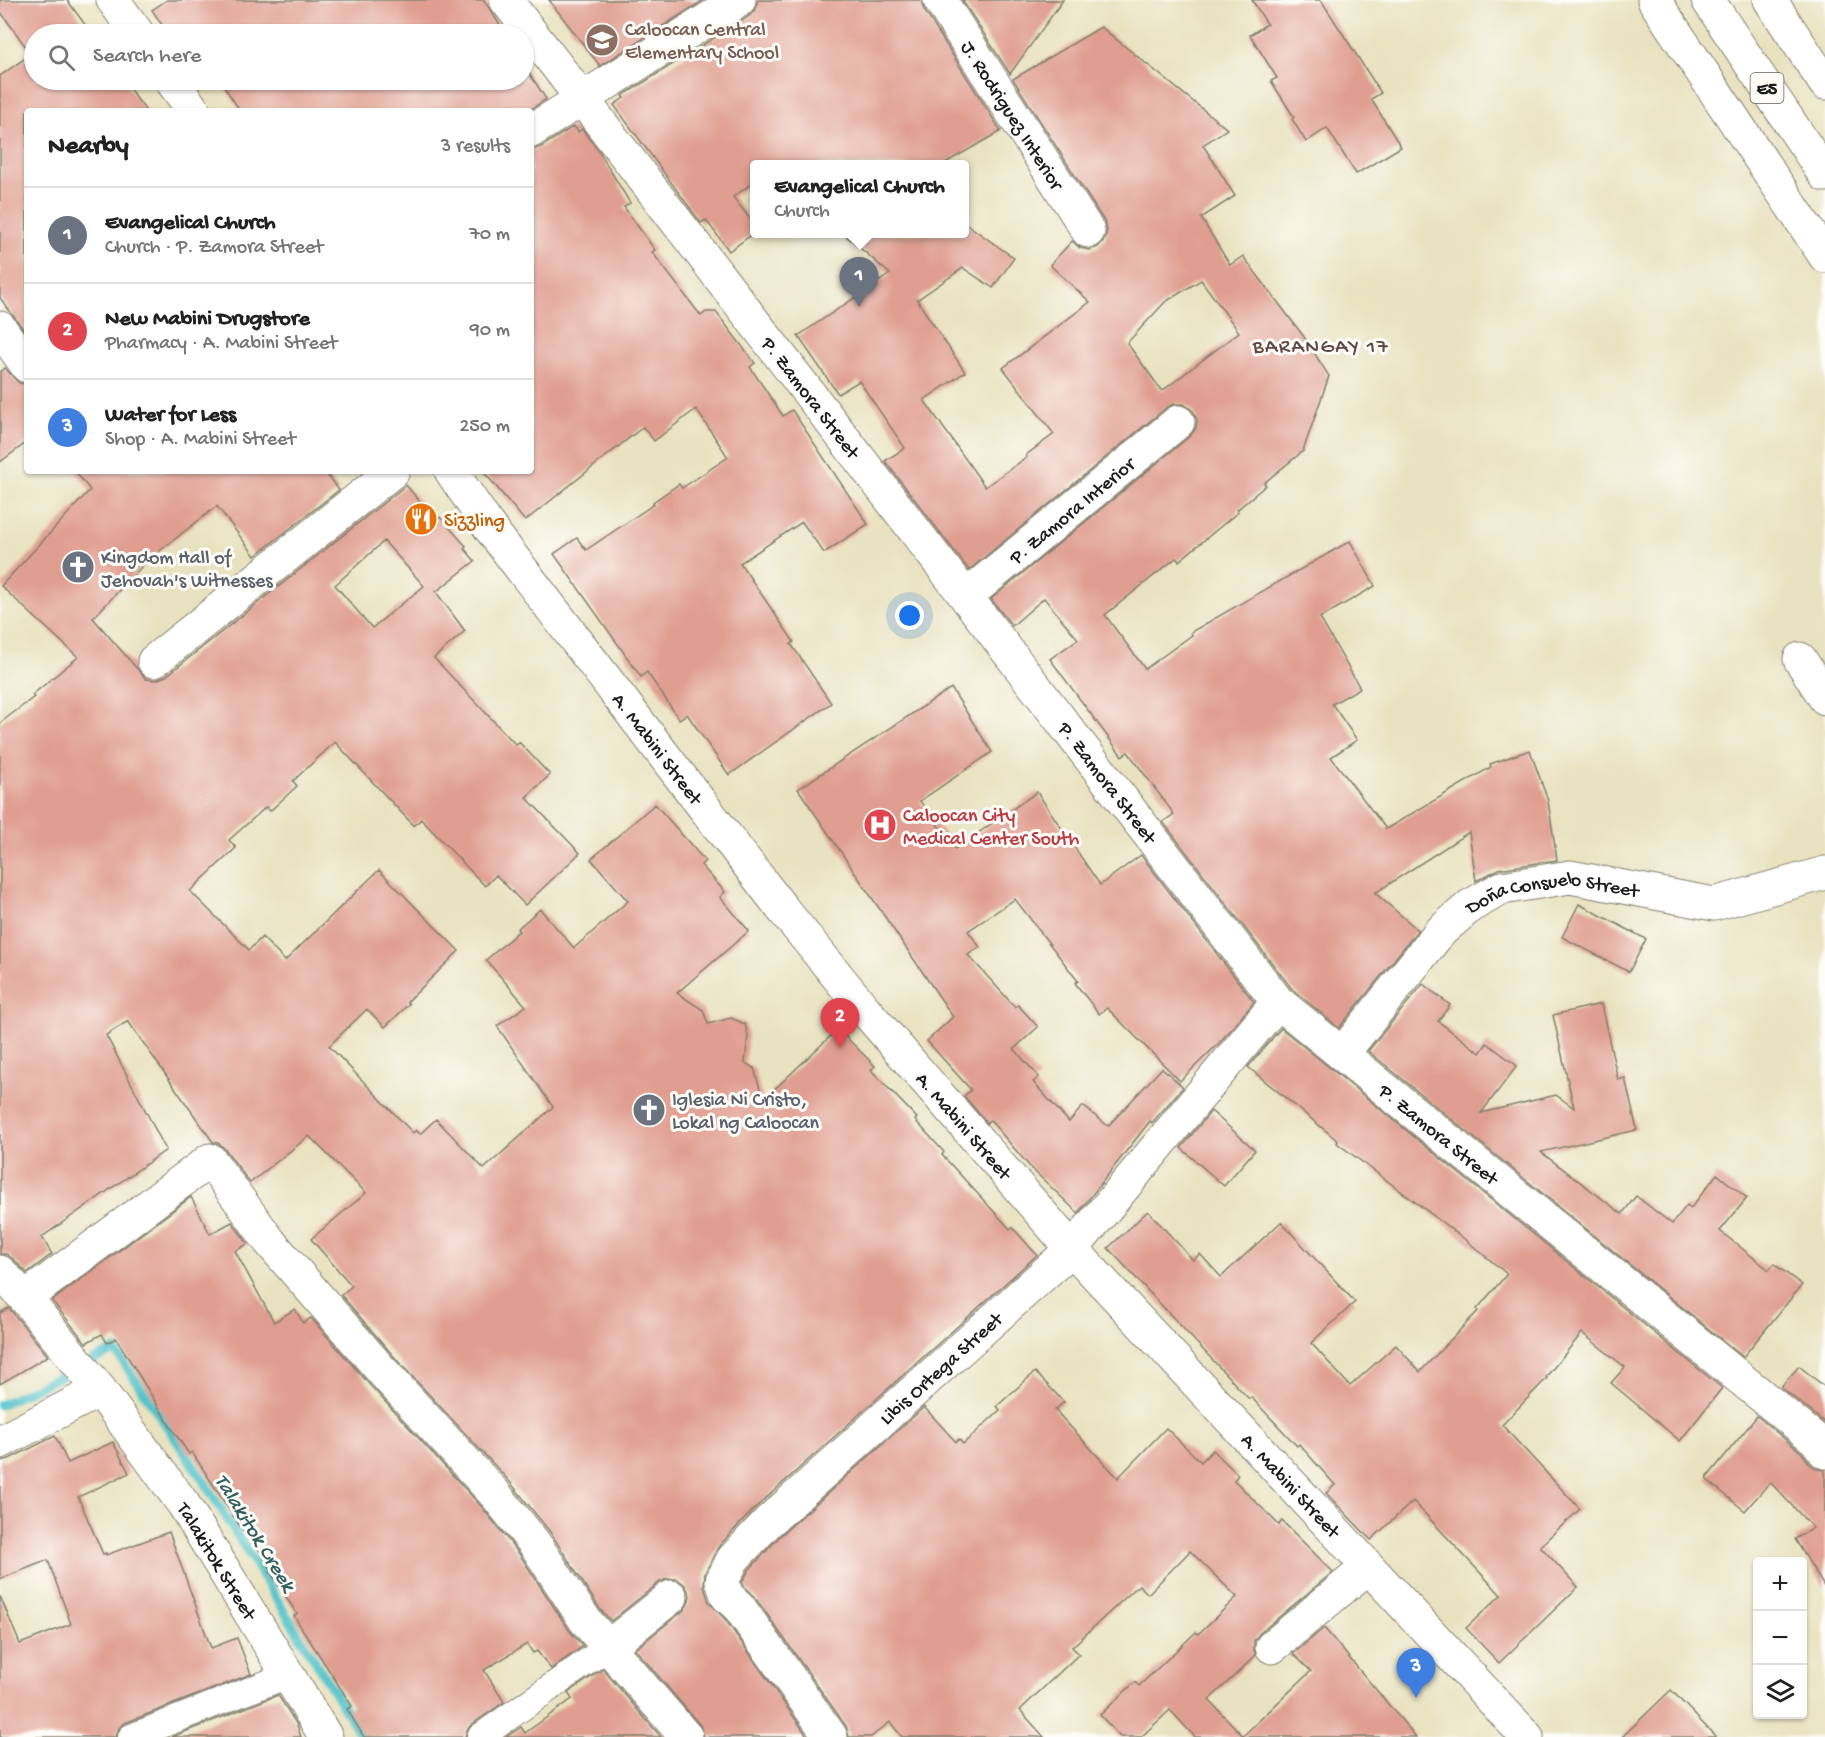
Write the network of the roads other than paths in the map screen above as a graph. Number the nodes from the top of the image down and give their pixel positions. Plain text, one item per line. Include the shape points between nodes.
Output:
1 (113, 0) edge
2 (506, 0) edge
3 (739, 0) edge
4 (940, 0) edge
5 (1654, 0) edge
6 (1708, 0) edge
7 (1770, 0) edge
8 (131, 24) edge
9 (524, 24) edge
10 (534, 37) edge
11 (1825, 83) edge
12 (178, 90) edge
13 (581, 98) junction
14 (192, 108) edge
15 (534, 129) edge
16 (1825, 175) edge
17 (1088, 231) dead end
18 (1825, 256) edge
19 (0, 328) edge
20 (24, 362) edge
21 (1178, 422) dead end
22 (389, 474) edge
23 (453, 474) edge
24 (966, 596) junction
25 (1800, 658) dead end
26 (154, 662) dead end
27 (1825, 698) edge
28 (1825, 873) edge
29 (1278, 1002) junction
30 (1341, 1054) junction
31 (1072, 1249) junction
32 (0, 1272) edge
33 (24, 1298) junction
34 (100, 1390) junction
35 (0, 1442) edge
36 (1825, 1452) edge
37 (1368, 1567) junction
38 (671, 1597) dead end
39 (608, 1647) junction
40 (1272, 1647) dead end
41 (288, 1675) junction
42 (131, 1737) edge
43 (326, 1737) edge
44 (480, 1737) edge
45 (686, 1737) edge
46 (831, 1737) edge
47 (1527, 1737) edge

1 - 8 main road
2 - 9 main road, P. Zamora Street
3 - 13 main road
4 - 17 main road, J. Rodriguez Interior
5 - 18 main road
6 - 16 main road, E5
7 - 11 main road, E5
10 - 13 main road, P. Zamora Street
12 - 14 main road
13 - 15 main road
13 - 24 main road, P. Zamora Street
19 - 20 main road
21 - 24 main road, P. Zamora Interior
22 - 26 main road
23 - 31 main road, A. Mabini Street via 781,907
24 - 29 main road, P. Zamora Street
25 - 27 main road
28 - 30 main road, Doña Consuelo Street via 1714,904 1570,877 1502,888 1470,906 1440,932
29 - 30 main road, P. Zamora Street
29 - 31 main road, Libis Ortega Street
30 - 36 main road, P. Zamora Street via 1816,1440
31 - 37 main road, A. Mabini Street
31 - 46 main road, Libis Ortega Street via 768,1522 733,1560 722,1581 728,1596
32 - 33 main road, Talakitok Street
33 - 34 main road, Talakitok Street
33 - 39 main road via 210,1160 270,1242 495,1494
34 - 35 main road
34 - 41 main road, Talakitok Street via 184,1505
37 - 40 main road
37 - 47 main road, A. Mabini Street
38 - 39 main road
39 - 44 street
39 - 45 main road
41 - 42 street
41 - 43 main road, Talakitok Street

